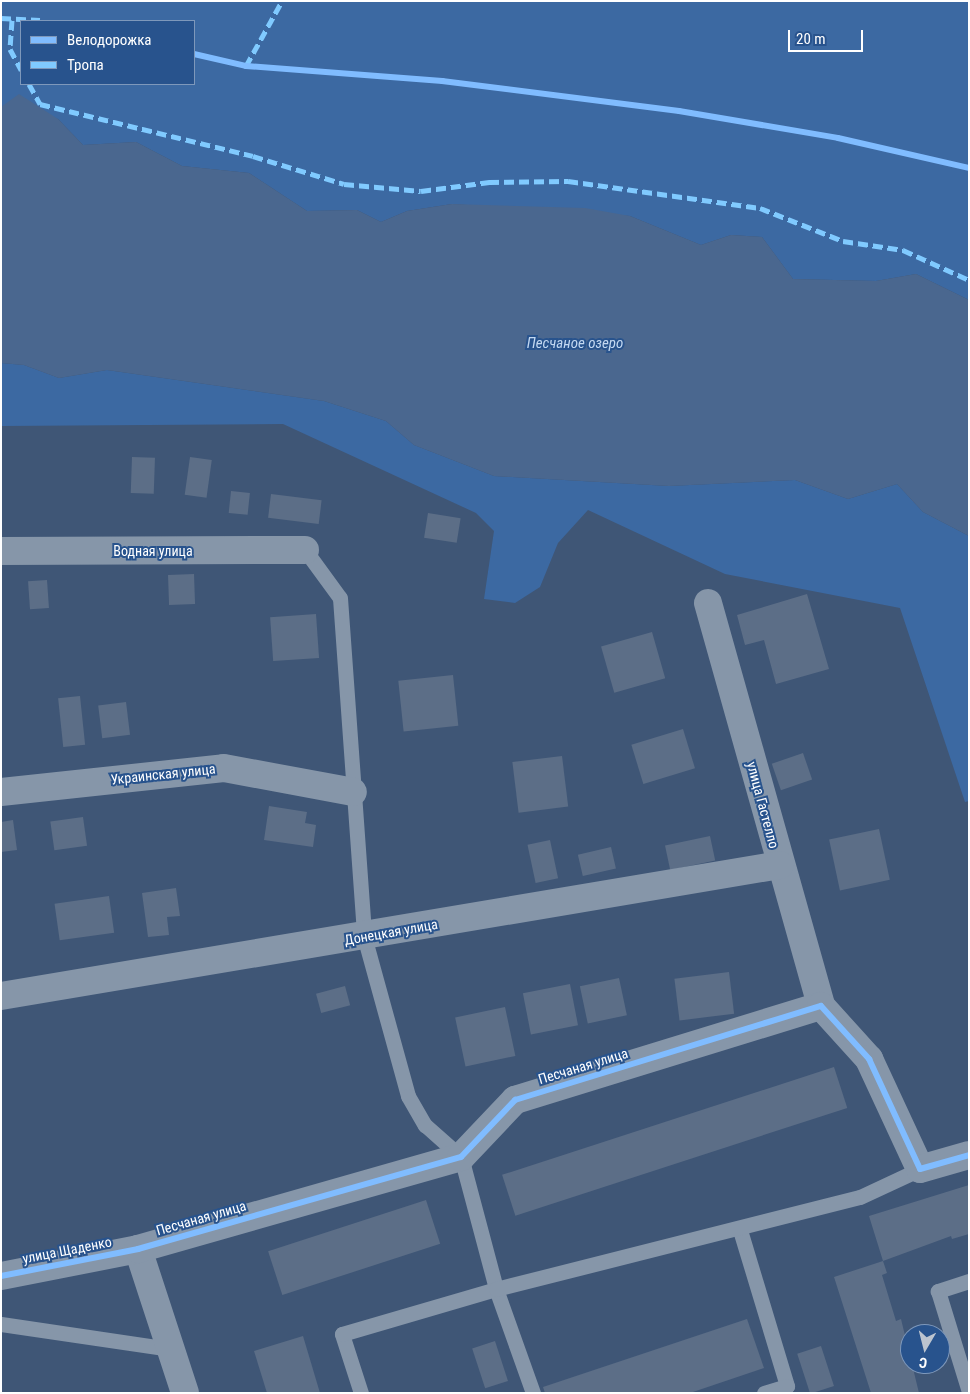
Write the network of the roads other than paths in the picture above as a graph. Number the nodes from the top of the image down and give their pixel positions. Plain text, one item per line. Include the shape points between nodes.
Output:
1 (305, 550) joint
2 (1, 551) edge
3 (708, 603) dead end
4 (1, 792) edge
5 (353, 792) junction
6 (780, 865) junction
7 (364, 936) junction
8 (1, 996) edge
9 (821, 1006) junction
10 (969, 1154) edge
11 (461, 1158) junction
12 (920, 1169) junction
13 (740, 1230) junction
14 (138, 1249) junction
15 (1, 1276) edge
16 (969, 1281) edge
17 (496, 1289) junction
18 (1, 1324) edge
19 (171, 1349) junction
20 (969, 1392) edge
21 (185, 1393) edge
22 (361, 1393) edge
23 (533, 1393) edge
24 (764, 1393) edge

1 - 2 street, Водная улица
1 - 5 lane via 340,598
3 - 6 street, улица Гастелло
4 - 5 street, Украинская улица via 224,768
5 - 7 lane
6 - 7 street, Донецкая улица
6 - 9 street, улица Гастелло
7 - 8 street, Донецкая улица
7 - 11 lane via 408,1096 425,1125
9 - 11 street, Песчаная улица via 515,1100
9 - 12 street via 869,1059
10 - 12 street
11 - 14 street, Песчаная улица
11 - 17 lane
12 - 13 lane via 860,1197
13 - 17 lane
13 - 24 lane via 787,1386
14 - 15 street, улица Щаденко
14 - 19 street
16 - 20 lane via 938,1291
17 - 22 lane via 342,1334
17 - 23 lane
18 - 19 lane
19 - 21 street

